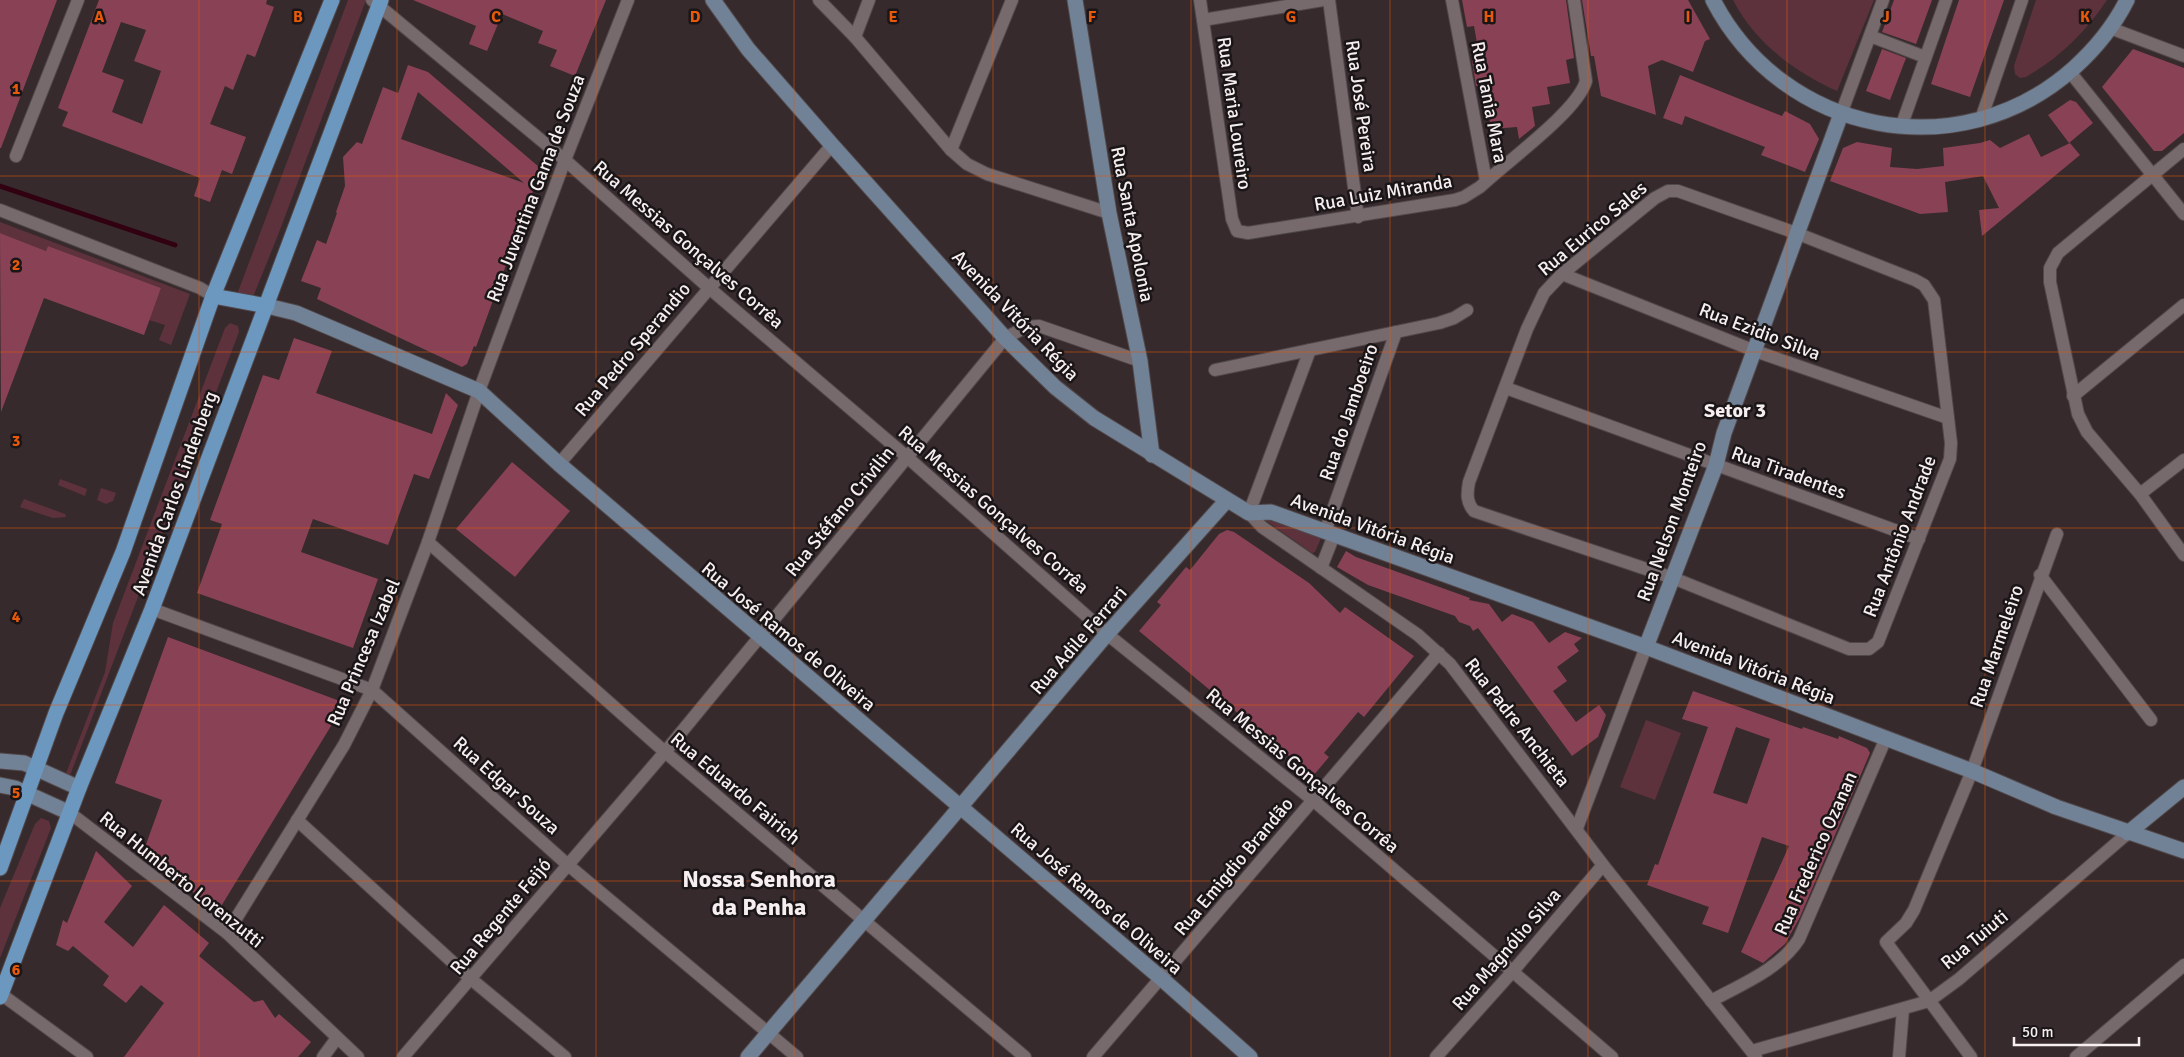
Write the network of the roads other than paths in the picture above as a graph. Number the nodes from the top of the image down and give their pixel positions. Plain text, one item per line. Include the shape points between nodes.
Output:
1 (78, 0) edge
2 (332, 0) edge
3 (628, 0) edge
4 (713, 0) edge
5 (819, 0) edge
6 (869, 0) edge
7 (1012, 0) edge
8 (1075, 0) edge
9 (1200, 0) edge
10 (1323, 0) edge
11 (1329, 0) edge
12 (1452, 0) edge
13 (1574, 0) edge
14 (1713, 0) edge
15 (1883, 0) edge
16 (1946, 0) edge
17 (2022, 0) edge
18 (2127, 0) edge
19 (377, 2) edge
20 (1203, 20) junction
21 (2110, 28) junction
22 (1870, 36) junction
23 (855, 38) junction
24 (2184, 56) edge
25 (1925, 57) junction
26 (2070, 72) junction
27 (1841, 114) junction
28 (1981, 119) junction
29 (1901, 127) junction
30 (832, 145) junction
31 (2184, 149) edge
32 (951, 150) junction
33 (16, 156) dead end
34 (564, 160) junction
35 (2152, 176) junction
36 (1486, 181) junction
37 (0, 210) edge
38 (1109, 213) junction
39 (2184, 214) edge
40 (1358, 217) junction
41 (1237, 231) joint
42 (1796, 233) junction
43 (1562, 274) junction
44 (708, 287) junction
45 (213, 296) junction
46 (2184, 305) edge
47 (267, 306) junction
48 (1467, 310) dead end
49 (1396, 332) junction
50 (1005, 338) junction
51 (1310, 350) junction
52 (1755, 351) junction
53 (1140, 361) junction
54 (1215, 370) dead end
55 (1506, 388) junction
56 (479, 391) junction
57 (2073, 396) junction
58 (1948, 418) junction
59 (1152, 454) junction
60 (907, 457) junction
61 (2184, 460) edge
62 (558, 464) junction
63 (1716, 465) junction
64 (2140, 494) junction
65 (1228, 500) junction
66 (1249, 513) junction
67 (1329, 533) junction
68 (2056, 534) dead end
69 (1919, 539) junction
70 (428, 542) junction
71 (2184, 555) edge
72 (1320, 568) junction
73 (2040, 575) junction
74 (1673, 578) junction
75 (152, 609) junction
76 (1108, 634) junction
77 (760, 638) junction
78 (1646, 647) junction
79 (1439, 653) junction
80 (372, 690) junction
81 (2151, 720) dead end
82 (1886, 738) junction
83 (665, 752) junction
84 (0, 762) edge
85 (37, 767) junction
86 (1972, 772) junction
87 (0, 785) edge
88 (2184, 787) edge
89 (79, 788) junction
90 (28, 793) junction
91 (1314, 801) junction
92 (961, 808) junction
93 (70, 813) junction
94 (297, 820) junction
95 (1577, 828) junction
96 (2128, 832) junction
97 (2184, 851) edge
98 (568, 865) junction
99 (1603, 865) junction
100 (0, 868) edge
101 (863, 920) junction
102 (227, 934) junction
103 (2184, 965) edge
104 (1513, 971) junction
105 (471, 979) junction
106 (1162, 979) junction
107 (1, 996) edge
108 (1711, 1001) junction
109 (1929, 1001) junction
110 (1903, 1009) junction
111 (768, 1033) junction
112 (337, 1038) junction
113 (1754, 1054) edge
114 (87, 1057) edge
115 (323, 1057) edge
116 (358, 1057) edge
117 (403, 1057) edge
118 (565, 1057) edge
119 (748, 1057) edge
120 (797, 1057) edge
121 (1025, 1057) edge
122 (1093, 1057) edge
123 (1250, 1057) edge
124 (1436, 1057) edge
125 (1612, 1057) edge
126 (1899, 1057) edge
127 (1971, 1057) edge
128 (2076, 1057) edge

1 - 33 street
2 - 45 main road, Avenida Carlos Lindenberg
3 - 34 street, Rua Juventina Gama de Souza
4 - 30 street, Avenida Vitória Régia via 748,49
5 - 23 street
6 - 23 street
7 - 32 street
8 - 38 street, Rua Santa Apolonia
9 - 20 street, Rua Maria Loureiro
10 - 20 street
11 - 40 street, Rua José Pereira
12 - 36 street, Rua Tania Mara
13 - 36 street, Rua Luiz Miranda via 1586,82 1584,89 1570,108
14 - 27 street via 1733,34 1764,68 1802,96
15 - 22 street
16 - 25 street
17 - 28 street
18 - 21 street
19 - 34 street, Rua Messias Gonçalves Corrêa
19 - 47 main road, Avenida Carlos Lindenberg
20 - 41 street, Rua Maria Loureiro via 1232,219
21 - 24 street
21 - 26 street
22 - 25 street
22 - 27 street
23 - 32 street
25 - 29 street
26 - 28 street via 2027,101
26 - 35 street
27 - 29 street
27 - 42 street, Rua Nelson Monteiro
28 - 29 street via 1937,127
30 - 44 street, Rua Pedro Sperandio
30 - 50 street, Avenida Vitória Régia
31 - 35 street
32 - 38 street via 967,164 987,174
34 - 44 street, Rua Messias Gonçalves Corrêa
34 - 56 street, Rua Juventina Gama de Souza
35 - 39 street
35 - 57 street via 2058,253 2050,268
36 - 40 street, Rua Luiz Miranda via 1473,192 1455,200
37 - 45 street via 200,288
38 - 53 street, Rua Santa Apolonia
40 - 41 street, Rua Luiz Miranda via 1248,233
42 - 43 street, Rua Eurico Sales via 1678,191 1668,191 1655,198
42 - 52 street, Rua Nelson Monteiro
42 - 58 street, Rua Antônio Andrade via 1924,285 1934,300
43 - 52 street, Rua Ezidio Silva
43 - 55 street, Rua Eurico Sales via 1544,293 1534,312
44 - 60 street, Rua Messias Gonçalves Corrêa
44 - 62 street, Rua Pedro Sperandio
45 - 47 main road
45 - 85 main road, Avenida Carlos Lindenberg via 123,552
46 - 57 street
47 - 56 street, Rua José Ramos de Oliveira via 296,312
47 - 75 main road, Avenida Carlos Lindenberg
48 - 49 street via 1447,321
49 - 51 street
49 - 67 street, Rua do Jamboeiro
50 - 53 street via 1026,327 1039,326
50 - 59 street, Avenida Vitória Régia via 1055,387 1094,418
50 - 60 street, Rua Stéfano Crivilin
51 - 54 street
51 - 66 street
52 - 58 street, Rua Ezidio Silva
52 - 63 street, Rua Nelson Monteiro via 1724,433
53 - 59 street, Rua Santa Apolonia
55 - 63 street, Rua Tiradentes
55 - 74 street, Rua Eurico Sales via 1469,482 1470,507
56 - 62 street, Rua José Ramos de Oliveira
56 - 70 street, Rua Princesa Izabel
57 - 64 street via 2087,432
58 - 69 street, Rua Antônio Andrade via 1950,459
59 - 65 street, Avenida Vitória Régia
60 - 76 street, Rua Messias Gonçalves Corrêa
60 - 77 street, Rua Stéfano Crivilin
61 - 64 street
62 - 77 street, Rua José Ramos de Oliveira
63 - 69 street, Rua Tiradentes
63 - 74 street, Rua Nelson Monteiro
64 - 71 street
65 - 66 street, Avenida Vitória Régia
65 - 76 street, Rua Adile Ferrari
66 - 67 street, Avenida Vitória Régia via 1271,512
66 - 72 street, Rua Padre Anchieta via 1262,527
67 - 72 street, Rua do Jamboeiro
67 - 78 street, Avenida Vitória Régia
68 - 73 street, Rua Marmeleiro
69 - 74 street, Rua Antônio Andrade via 1878,642 1869,649 1849,648
70 - 80 street, Rua Princesa Izabel
70 - 83 street, Rua Eduardo Fairich
72 - 79 street, Rua Padre Anchieta
73 - 81 street
73 - 86 street, Rua Marmeleiro
74 - 78 street, Rua Nelson Monteiro
75 - 80 street, Rua Edgar Souza
75 - 89 main road, Avenida Carlos Lindenberg
76 - 91 street, Rua Messias Gonçalves Corrêa
76 - 92 street, Rua Adile Ferrari
77 - 83 street, Rua Regente Feijó
77 - 92 street, Rua José Ramos de Oliveira
78 - 82 street, Avenida Vitória Régia
78 - 95 street, Rua Nelson Monteiro
79 - 91 street, Rua Emigdio Brandão
79 - 95 street, Rua Padre Anchieta
80 - 94 street, Rua Princesa Izabel via 344,745
80 - 98 street, Rua Edgar Souza
82 - 86 street, Avenida Vitória Régia
82 - 108 street, Rua Frederico Ozanan via 1793,948 1777,964
83 - 98 street, Rua Regente Feijó
83 - 101 street, Rua Eduardo Fairich
84 - 85 street via 15,761
85 - 89 street
85 - 90 main road, Avenida Carlos Lindenberg
86 - 96 street, Avenida Vitória Régia via 2056,807
86 - 109 street, Rua Marmeleiro via 1914,910 1906,923 1886,942
87 - 90 street
88 - 96 street, Rua Tuiuti
89 - 93 main road, Avenida Carlos Lindenberg
90 - 93 street
90 - 100 main road, Avenida Carlos Lindenberg
91 - 104 street, Rua Messias Gonçalves Corrêa
91 - 106 street, Rua Emigdio Brandão
92 - 101 street, Rua Adile Ferrari
92 - 106 street, Rua José Ramos de Oliveira
93 - 102 street, Rua Humberto Lorenzutti
93 - 107 main road, Avenida Carlos Lindenberg
94 - 102 street, Rua Princesa Izabel
94 - 105 street
95 - 99 street, Rua Padre Anchieta
96 - 97 street, Avenida Vitória Régia
96 - 109 street, Rua Tuiuti via 1959,979
98 - 105 street, Rua Regente Feijó
98 - 111 street, Rua Edgar Souza
99 - 104 street, Rua Magnólio Silva
99 - 108 street, Rua Padre Anchieta
101 - 111 street, Rua Adile Ferrari
101 - 121 street, Rua Eduardo Fairich
102 - 112 street, Rua Humberto Lorenzutti
103 - 128 street
104 - 124 street, Rua Magnólio Silva
104 - 125 street, Rua Messias Gonçalves Corrêa
105 - 117 street, Rua Regente Feijó
105 - 118 street
106 - 122 street, Rua Emigdio Brandão
106 - 123 street, Rua José Ramos de Oliveira
107 - 114 street
108 - 113 street, Rua Padre Anchieta
109 - 110 street, Rua Tuiuti
109 - 127 street
110 - 113 street, Rua Tuiuti
110 - 126 street
111 - 119 street, Rua Adile Ferrari
111 - 120 street, Rua Edgar Souza
112 - 115 street
112 - 116 street, Rua Humberto Lorenzutti

